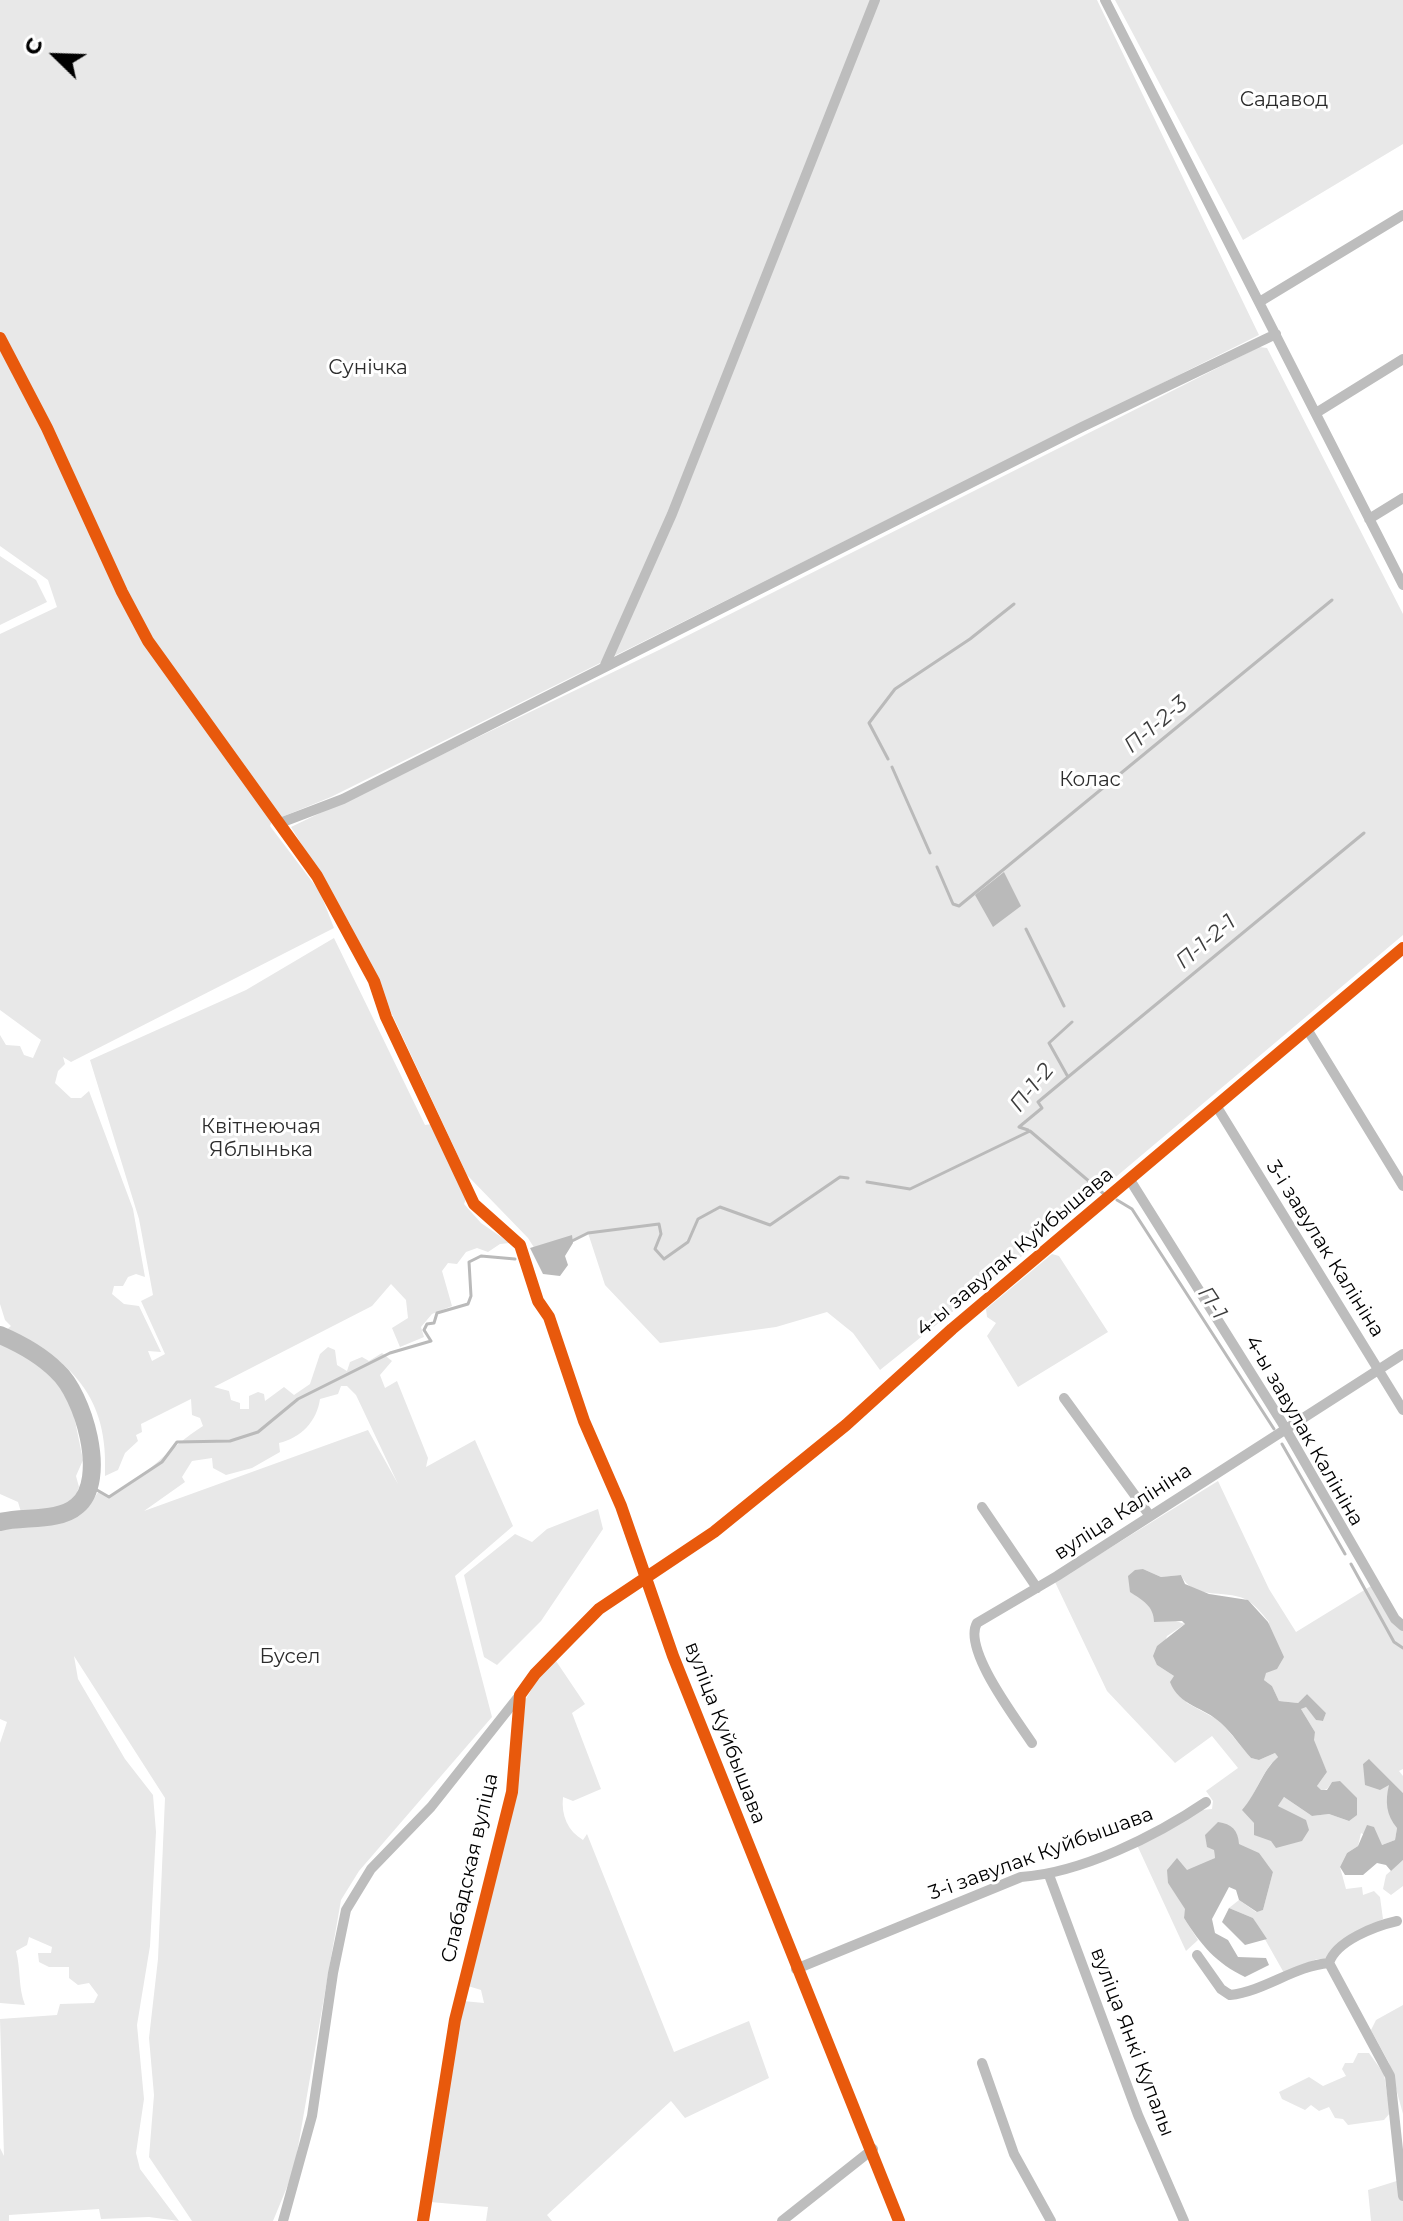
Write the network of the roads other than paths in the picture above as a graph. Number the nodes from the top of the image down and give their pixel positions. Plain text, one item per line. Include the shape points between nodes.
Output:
1 (875, 0) edge
2 (1105, 0) edge
3 (1403, 215) edge
4 (1261, 301) junction
5 (1276, 334) junction
6 (0, 338) edge
7 (1403, 359) edge
8 (1316, 413) junction
9 (1403, 498) edge
10 (1369, 519) junction
11 (1403, 585) edge
12 (605, 665) junction
13 (280, 823) junction
14 (1402, 950) edge
15 (1307, 1029) junction
16 (1217, 1107) junction
17 (1130, 1180) junction
18 (1403, 1186) edge
19 (1403, 1354) edge
20 (1378, 1369) junction
21 (1064, 1398) dead end
22 (1403, 1410) edge
23 (1285, 1430) junction
24 (982, 1507) dead end
25 (1150, 1516) junction
26 (646, 1579) junction
27 (1037, 1588) junction
28 (1399, 1622) edge
29 (520, 1695) junction
30 (1032, 1743) dead end
31 (1206, 1802) dead end
32 (1049, 1875) junction
33 (1397, 1921) dead end
34 (1197, 1955) dead end
35 (1329, 1963) junction
36 (796, 1969) junction
37 (982, 2063) dead end
38 (873, 2149) junction
39 (1403, 2196) edge
40 (283, 2221) edge
41 (423, 2221) edge
42 (782, 2221) edge
43 (899, 2221) edge
44 (1051, 2221) edge
45 (1184, 2221) edge

1 - 12 street via 672,514
2 - 4 street
3 - 4 street
4 - 5 street
5 - 8 street
5 - 12 street
6 - 13 street via 148,641
7 - 8 street
8 - 10 street
9 - 10 street
10 - 11 street
12 - 13 street via 343,799
13 - 26 street, вуліца Куйбышава via 317,876 374,981 474,1204 512,1236 524,1256
14 - 15 street, 4-ы завулак Куйбышава
15 - 16 street, 4-ы завулак Куйбышава
15 - 18 street
16 - 17 street, 4-ы завулак Куйбышава
16 - 20 street, 3-і завулак Калініна
17 - 23 street, 4-ы завулак Калініна
17 - 26 street, 4-ы завулак Куйбышава via 846,1425 714,1532
19 - 20 street, вуліца Калініна
20 - 22 street, 3-і завулак Калініна
20 - 23 street, вуліца Калініна
21 - 25 street
23 - 25 street, вуліца Калініна
23 - 28 street, 4-ы завулак Калініна
24 - 27 street
25 - 27 street, вуліца Калініна
26 - 29 street via 575,1629
26 - 36 street, вуліца Куйбышава
27 - 30 street, вуліца Калініна via 982,1619 973,1634 997,1691
29 - 40 street via 431,1807 371,1869 346,1910 312,2116
29 - 41 street, Слабадская вуліца via 512,1792 455,2020
31 - 32 street, 3-і завулак Куйбышава via 1146,1838
32 - 36 street, 3-і завулак Куйбышава via 1021,1877
32 - 45 street, вуліца Янкі Купалы via 1138,2115
33 - 35 street via 1347,1943
34 - 35 street via 1230,1995
35 - 39 street via 1390,2076
36 - 38 street, вуліца Куйбышава
37 - 44 street via 1014,2154
38 - 42 street
38 - 43 street, вуліца Куйбышава

